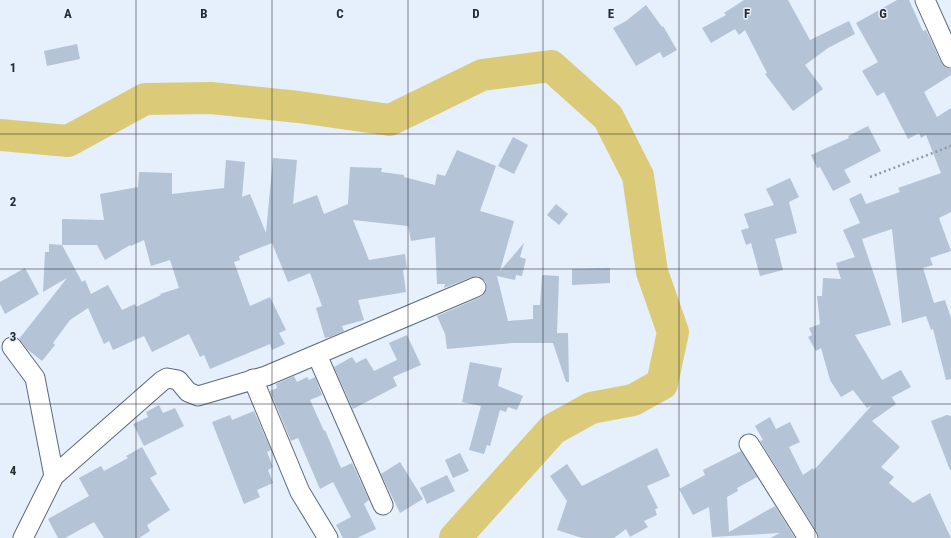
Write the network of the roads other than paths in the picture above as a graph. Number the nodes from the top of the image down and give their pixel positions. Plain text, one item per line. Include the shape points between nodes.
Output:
1 (926, 0) edge
2 (951, 58) edge
3 (476, 287) dead end
4 (12, 347) dead end
5 (316, 355) junction
6 (254, 379) junction
7 (749, 444) dead end
8 (54, 476) junction
9 (383, 505) dead end
10 (23, 538) edge
11 (328, 538) edge
12 (808, 538) edge

1 - 2 street
3 - 5 street
4 - 8 street via 35,378
5 - 6 street
5 - 9 street
6 - 8 street via 198,396 188,392 178,380 167,378
6 - 11 street via 300,492
7 - 12 street
8 - 10 street

